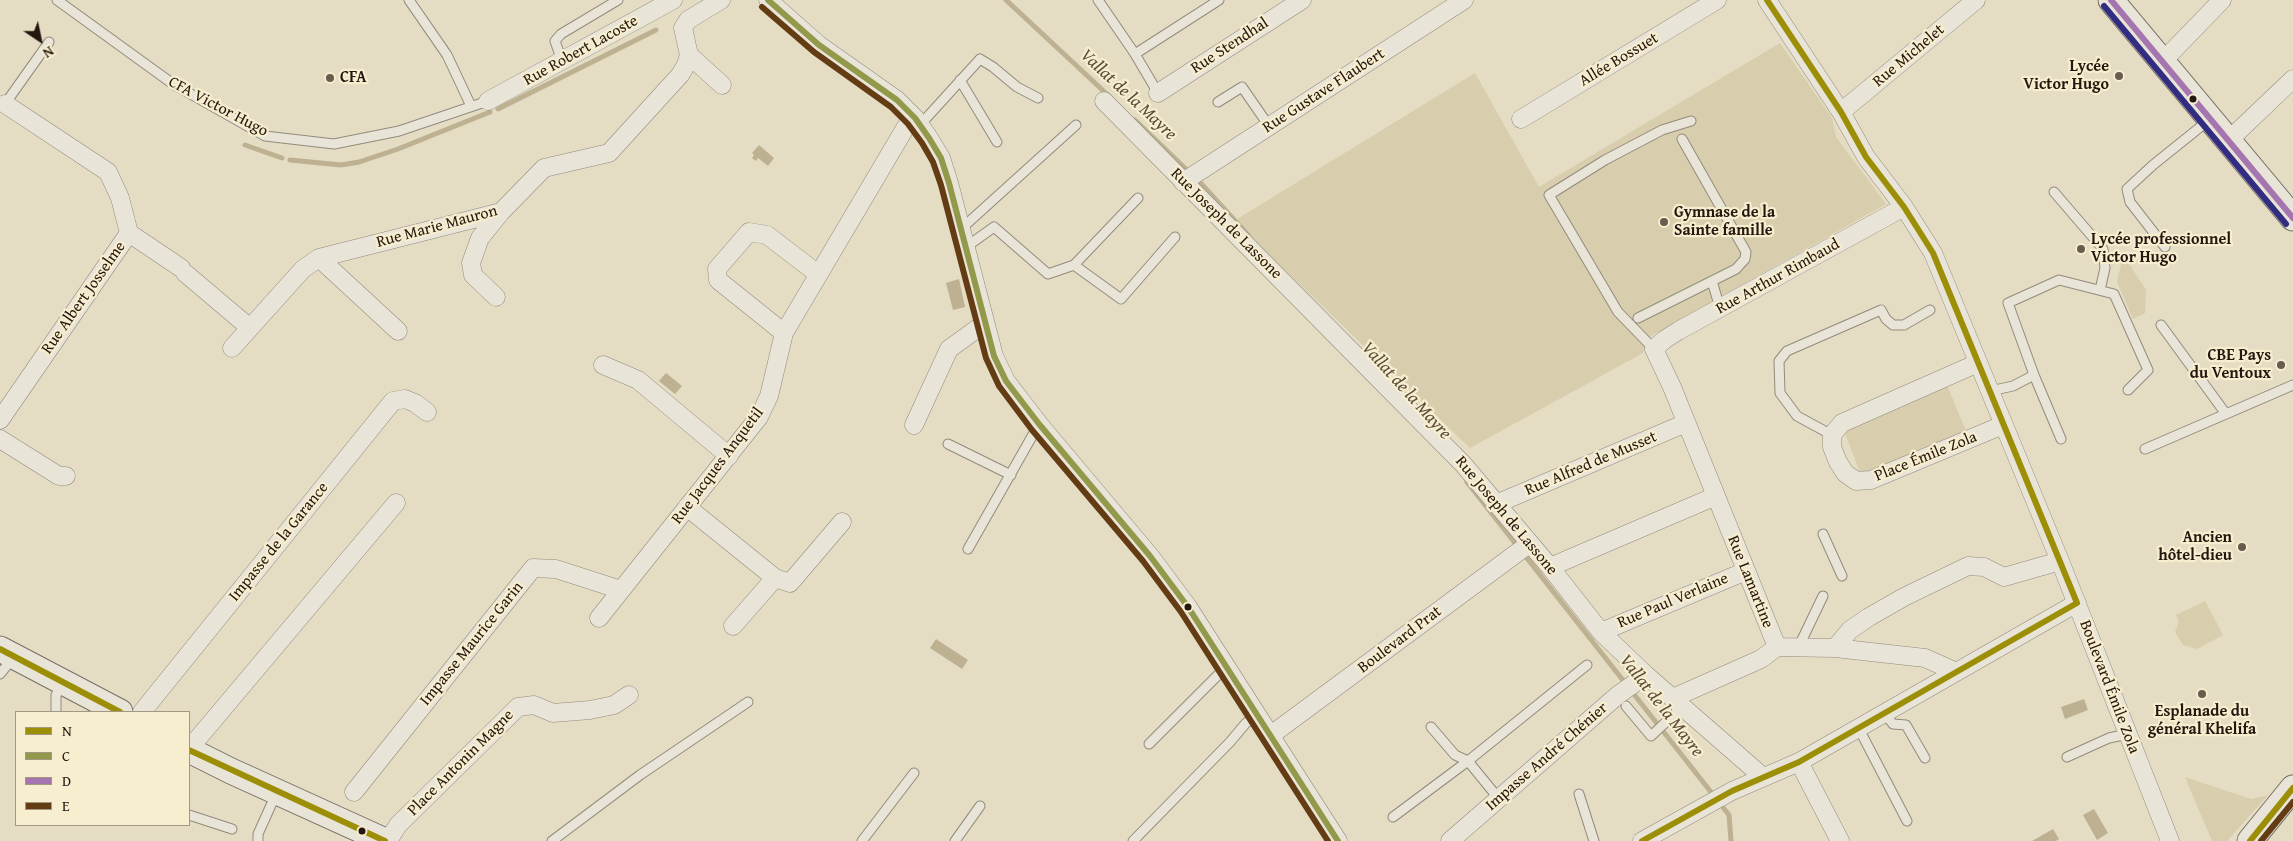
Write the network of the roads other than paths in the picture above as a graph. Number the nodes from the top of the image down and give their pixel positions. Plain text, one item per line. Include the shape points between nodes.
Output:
1 (57, 0) edge
2 (409, 0) edge
3 (618, 0) edge
4 (673, 0) edge
5 (721, 0) edge
6 (768, 0) edge
7 (1098, 0) edge
8 (1219, 0) edge
9 (1302, 0) edge
10 (1464, 0) edge
11 (1717, 0) edge
12 (1768, 0) edge
13 (1976, 0) edge
14 (2111, 0) edge
15 (2222, 0) edge
16 (50, 42) dead end
17 (1135, 54) junction
18 (689, 55) junction
19 (562, 61) junction
20 (2163, 61) junction
21 (2293, 79) edge
22 (960, 80) junction
23 (722, 85) dead end
24 (1158, 93) joint
25 (1038, 98) dead end
26 (2, 101) edge
27 (1104, 101) dead end
28 (1218, 102) dead end
29 (480, 104) junction
30 (1841, 112) junction
31 (1521, 119) dead end
32 (2211, 119) junction
33 (1691, 121) dead end
34 (917, 122) junction
35 (1076, 125) dead end
36 (1269, 126) junction
37 (1682, 139) dead end
38 (2228, 140) junction
39 (997, 142) dead end
40 (1183, 182) junction
41 (2054, 192) dead end
42 (1138, 198) dead end
43 (1904, 207) junction
44 (501, 212) junction
45 (2293, 218) edge
46 (961, 229) junction
47 (129, 233) junction
48 (1175, 237) dead end
49 (966, 247) junction
50 (2165, 247) dead end
51 (319, 258) junction
52 (1074, 265) junction
53 (818, 274) junction
54 (1712, 281) junction
55 (2100, 290) junction
56 (496, 297) dead end
57 (1723, 307) junction
58 (1930, 310) dead end
59 (1638, 318) dead end
60 (986, 323) junction
61 (2161, 324) dead end
62 (250, 328) junction
63 (398, 331) dead end
64 (784, 333) junction
65 (232, 348) dead end
66 (1654, 349) junction
67 (1978, 363) junction
68 (603, 365) dead end
69 (2034, 375) junction
70 (2293, 385) edge
71 (2128, 390) dead end
72 (1990, 391) junction
73 (427, 412) dead end
74 (2226, 414) junction
75 (0, 420) edge
76 (1686, 423) junction
77 (1039, 424) junction
78 (914, 425) dead end
79 (2003, 425) junction
80 (1832, 435) junction
81 (0, 439) edge
82 (2061, 439) dead end
83 (948, 444) dead end
84 (2145, 449) dead end
85 (729, 456) junction
86 (1011, 474) junction
87 (66, 476) dead end
88 (1716, 496) junction
89 (396, 503) dead end
90 (1496, 504) junction
91 (687, 507) junction
92 (842, 522) dead end
93 (1823, 534) dead end
94 (1529, 544) junction
95 (968, 549) dead end
96 (2060, 561) junction
97 (1550, 567) junction
98 (1746, 571) junction
99 (1842, 576) dead end
100 (774, 578) junction
101 (621, 590) junction
102 (1823, 596) dead end
103 (2077, 603) junction
104 (599, 618) dead end
105 (732, 626) dead end
106 (1601, 632) junction
107 (1799, 646) junction
108 (1777, 647) junction
109 (1835, 648) junction
110 (5, 659) edge
111 (1227, 665) junction
112 (1587, 665) dead end
113 (1954, 671) junction
114 (1646, 675) junction
115 (63, 682) junction
116 (629, 695) dead end
117 (748, 702) dead end
118 (1678, 702) junction
119 (1626, 706) dead end
120 (56, 711) edge
121 (118, 711) edge
122 (143, 711) edge
123 (1884, 712) junction
124 (1258, 715) junction
125 (1431, 727) dead end
126 (1858, 727) junction
127 (2128, 734) junction
128 (1271, 735) junction
129 (1149, 744) dead end
130 (190, 748) edge
131 (190, 749) edge
132 (2067, 757) dead end
133 (1925, 758) dead end
134 (1468, 761) junction
135 (1799, 762) junction
136 (914, 773) dead end
137 (1763, 777) junction
138 (2293, 788) edge
139 (277, 791) junction
140 (354, 792) dead end
141 (1579, 794) dead end
142 (1500, 799) junction
143 (2293, 801) edge
144 (980, 806) dead end
145 (190, 815) edge
146 (1393, 817) dead end
147 (1907, 821) dead end
148 (232, 830) dead end
149 (1333, 839) edge
150 (2170, 839) edge
151 (258, 841) edge
152 (387, 841) edge
153 (552, 841) edge
154 (862, 841) edge
155 (955, 841) edge
156 (1133, 841) edge
157 (1450, 841) edge
158 (1594, 841) edge
159 (1642, 841) edge
160 (1840, 841) edge
161 (2250, 841) edge
162 (2263, 841) edge

1 - 29 lane, CFA Victor Hugo via 173,84 266,136 334,144 399,131
2 - 29 lane
3 - 19 lane via 561,34 555,41
4 - 19 street, Rue Robert Lacoste
5 - 18 street via 688,20 683,28
6 - 34 street via 807,35 897,100
7 - 17 lane
8 - 17 lane
9 - 24 street, Rue Stendhal
10 - 36 street, Rue Gustave Flaubert
11 - 31 street, Allée Bossuet
12 - 30 street, Boulevard Émile Zola via 1813,62
13 - 30 street, Rue Michelet
14 - 20 main road
15 - 20 street
16 - 26 lane
17 - 24 lane
18 - 23 street
18 - 44 street, Rue Marie Mauron via 680,75 609,154 544,168
19 - 29 street, Rue Robert Lacoste
20 - 32 main road
21 - 38 street
22 - 25 lane via 980,59 1017,87
22 - 34 lane
22 - 39 lane
26 - 47 street, Rue Albert Josselme via 108,172 120,198
27 - 40 street, Rue Joseph de Lassone
28 - 36 lane via 1242,87
30 - 43 street, Boulevard Émile Zola via 1866,157
32 - 38 main road
32 - 50 lane via 2127,189 2130,202
33 - 66 lane via 1662,130 1549,195 1618,312
34 - 46 street via 941,158
34 - 53 street, Rue Jacques Anquetil via 907,125
35 - 46 lane
36 - 40 street, Rue Gustave Flaubert
37 - 54 lane via 1746,252 1745,259 1736,268
38 - 45 main road
40 - 90 street, Rue Joseph de Lassone via 1462,464
41 - 55 lane via 2103,249 2105,268
42 - 52 lane
43 - 57 street, Rue Arthur Rimbaud
43 - 67 street, Boulevard Émile Zola via 1933,253
44 - 51 street, Rue Marie Mauron
44 - 56 street via 480,238 471,263 473,275
46 - 49 street
47 - 62 street via 183,270
47 - 75 street, Rue Albert Josselme
48 - 52 lane via 1121,299
49 - 52 lane via 994,227 1048,274
49 - 60 street
51 - 62 street, Rue Marie Mauron via 303,269
51 - 63 street
53 - 64 street, Rue Jacques Anquetil
53 - 64 street via 767,235 749,232 717,269 718,280
54 - 57 lane
54 - 59 lane
55 - 69 lane via 2059,280 2008,303
55 - 71 lane via 2114,294 2148,370
57 - 66 street, Rue Arthur Rimbaud
58 - 80 lane via 1904,325 1893,325 1881,310 1787,351 1779,361 1780,393 1797,416
60 - 77 street via 994,356 1006,381
60 - 78 street via 949,349
61 - 74 lane
62 - 65 street, Rue Marie Mauron
64 - 85 street, Rue Jacques Anquetil via 769,396 759,417
66 - 76 street, Rue Lamartine
67 - 72 street, Boulevard Émile Zola
67 - 80 street via 1842,423
68 - 85 street via 638,380
69 - 72 lane via 2013,386
69 - 82 lane
70 - 74 lane
72 - 79 street, Boulevard Émile Zola
73 - 122 street, Impasse de la Garance via 405,399 393,401
74 - 84 lane
76 - 88 street, Rue Lamartine
76 - 90 street, Rue Alfred de Musset
77 - 86 lane
77 - 111 street via 1150,556
79 - 80 street, Place Émile Zola via 1871,480 1856,481 1838,462 1832,447
79 - 96 street, Boulevard Émile Zola
81 - 87 street via 59,476
83 - 86 lane
85 - 91 street, Rue Jacques Anquetil
86 - 95 lane
88 - 97 street
88 - 98 street, Rue Lamartine
89 - 130 street
90 - 94 street, Rue Joseph de Lassone
91 - 100 street
91 - 101 street, Rue Jacques Anquetil
92 - 100 street via 790,583
93 - 99 lane
94 - 97 street, Rue Joseph de Lassone
94 - 128 street, Boulevard Prat
96 - 103 street, Boulevard Émile Zola
96 - 109 street via 2004,577 1984,567 1968,566 1904,596 1869,617 1850,630
97 - 106 street, Rue Joseph de Lassone
98 - 106 street, Rue Paul Verlaine
98 - 108 street, Rue Lamartine
100 - 105 street
101 - 104 street, Rue Jacques Anquetil
101 - 140 street, Impasse Maurice Garin via 556,569 533,568
102 - 107 lane
103 - 113 street
103 - 127 street, Boulevard Émile Zola
106 - 114 street, Rue Joseph de Lassone
107 - 108 street, Rue Lamartine
107 - 109 street, Rue Lamartine
108 - 118 street via 1762,659
109 - 113 street, Rue Lamartine via 1925,658
110 - 115 main road
111 - 124 street
111 - 129 lane
112 - 134 lane
113 - 123 street
114 - 118 street, Rue Joseph de Lassone
114 - 142 street, Impasse André Chénier via 1618,695
115 - 120 lane via 56,695
115 - 121 main road
116 - 152 street, Place Antonin Magne via 614,705 590,710 553,713 534,705 518,707 398,825
117 - 153 lane via 640,774
118 - 119 lane via 1651,736
118 - 137 street, Rue Joseph de Lassone
123 - 126 street
123 - 133 lane via 1893,724 1906,725
124 - 128 street
124 - 156 lane via 1246,723
125 - 134 lane via 1455,755
126 - 135 street
126 - 147 lane
127 - 132 lane via 2108,738
127 - 150 street, Boulevard Émile Zola
128 - 149 street
131 - 139 main road
134 - 142 lane
134 - 146 lane
135 - 137 street
135 - 160 street
136 - 154 lane
137 - 159 street
138 - 161 main road
139 - 151 lane
139 - 152 main road
141 - 158 lane
142 - 157 street, Impasse André Chénier
143 - 162 main road
144 - 155 lane
145 - 148 lane

